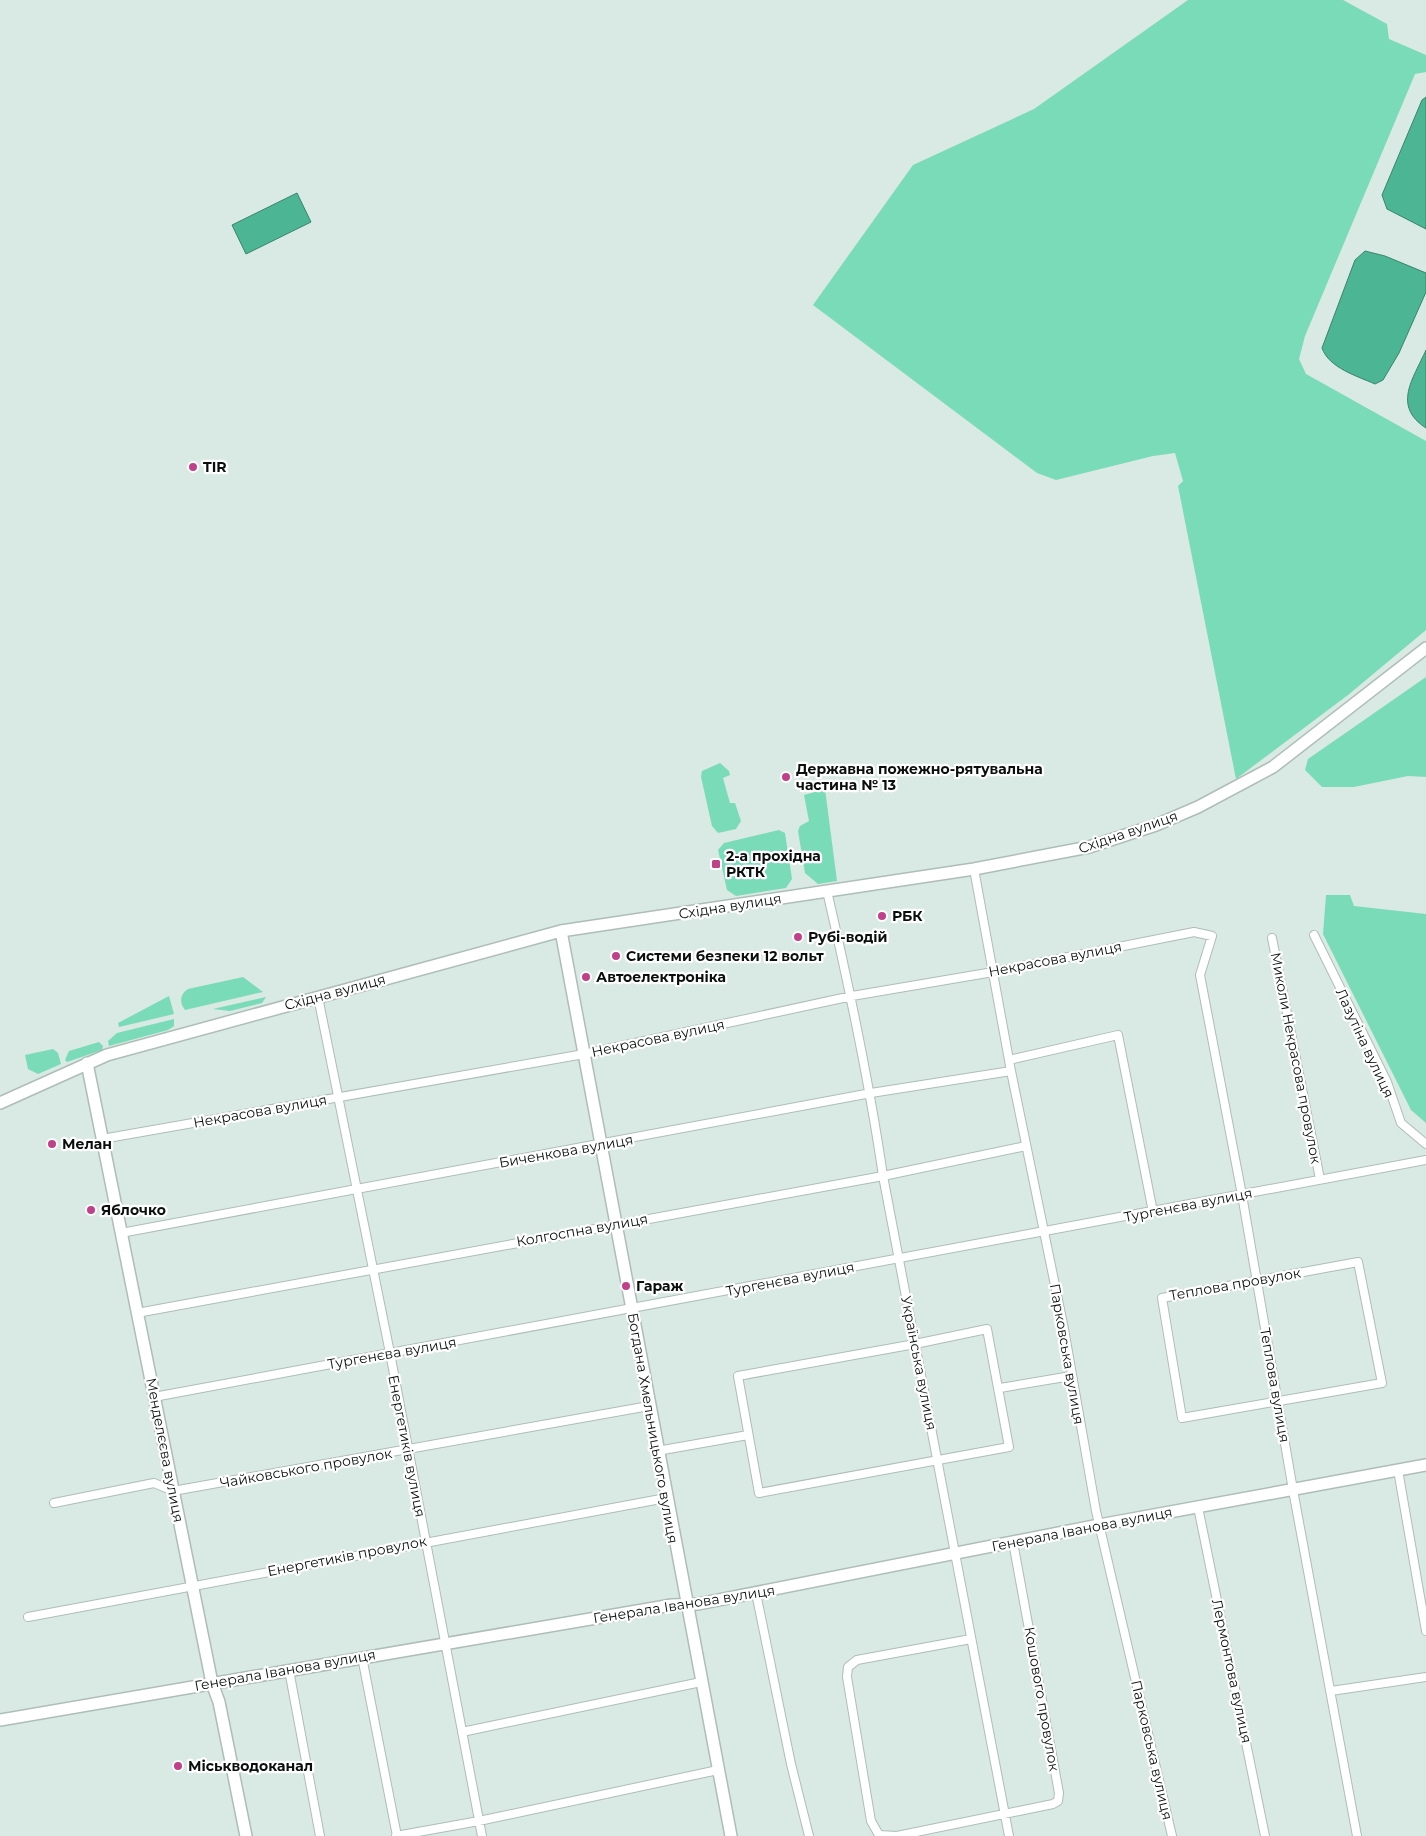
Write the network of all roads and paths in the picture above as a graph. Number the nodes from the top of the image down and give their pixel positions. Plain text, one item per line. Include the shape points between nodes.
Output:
1 (1426, 648) edge
2 (974, 870) junction
3 (827, 891) junction
4 (561, 931) junction
5 (1314, 935) dead end
6 (1212, 936) joint
7 (1272, 938) dead end
8 (993, 972) junction
9 (852, 996) junction
10 (318, 997) junction
11 (584, 1054) junction
12 (1009, 1060) junction
13 (86, 1063) junction
14 (1011, 1070) junction
15 (871, 1094) junction
16 (339, 1097) junction
17 (0, 1103) edge
18 (102, 1139) junction
19 (601, 1144) junction
20 (1426, 1144) edge
21 (1026, 1146) junction
22 (1426, 1160) edge
23 (883, 1176) junction
24 (1320, 1179) junction
25 (357, 1189) junction
26 (1242, 1195) junction
27 (1153, 1212) junction
28 (615, 1224) junction
29 (1043, 1232) junction
30 (121, 1233) junction
31 (899, 1258) junction
32 (373, 1268) junction
33 (1257, 1280) junction
34 (631, 1308) junction
35 (137, 1313) junction
36 (915, 1344) junction
37 (390, 1353) junction
38 (1071, 1376) junction
39 (1000, 1388) junction
40 (154, 1397) junction
41 (1279, 1401) junction
42 (649, 1406) junction
43 (748, 1435) junction
44 (408, 1450) junction
45 (657, 1451) junction
46 (937, 1462) junction
47 (1426, 1465) edge
48 (1398, 1470) junction
49 (1293, 1490) junction
50 (173, 1491) junction
51 (666, 1498) junction
52 (54, 1503) dead end
53 (1198, 1507) junction
54 (1100, 1525) junction
55 (425, 1541) junction
56 (1013, 1542) junction
57 (955, 1553) junction
58 (192, 1585) junction
59 (756, 1593) junction
60 (686, 1604) junction
61 (28, 1617) dead end
62 (1426, 1631) edge
63 (971, 1639) junction
64 (445, 1643) junction
65 (362, 1657) junction
66 (289, 1670) junction
67 (1426, 1677) edge
68 (701, 1682) junction
69 (212, 1683) junction
70 (1331, 1692) junction
71 (0, 1720) edge
72 (462, 1732) junction
73 (718, 1770) junction
74 (1005, 1815) junction
75 (479, 1821) junction
76 (246, 1836) edge
77 (320, 1836) edge
78 (397, 1836) edge
79 (482, 1836) edge
80 (731, 1836) edge
81 (809, 1836) edge
82 (1009, 1836) edge
83 (1172, 1836) edge
84 (1265, 1836) edge
85 (1357, 1836) edge

1 - 2 street, Східна вулиця via 1304,746 1232,791 1156,825 1089,847
2 - 3 street, Східна вулиця
2 - 8 street, Парковська вулиця
3 - 4 street, Східна вулиця
3 - 9 street, Українська вулиця
4 - 10 street, Східна вулиця
4 - 11 street, Богдана Хмельницького вулиця
5 - 20 street, Лазутіна вулиця via 1386,1082 1401,1123
6 - 8 street, Некрасова вулиця via 1194,932
6 - 26 street, Теплова вулиця via 1200,975
7 - 24 street, Миколи Некрасова провулок
8 - 9 street, Некрасова вулиця
8 - 12 street, Парковська вулиця
9 - 11 street, Некрасова вулиця
9 - 15 street, Українська вулиця
10 - 13 street, Східна вулиця via 141,1044
10 - 16 street, Енергетиків вулиця
11 - 16 street, Некрасова вулиця
11 - 19 street, Богдана Хмельницького вулиця
12 - 14 street, Парковська вулиця
12 - 27 street via 1118,1035
13 - 17 street, Східна вулиця
13 - 18 street, Менделєєва вулиця
14 - 15 street, Биченкова вулиця
14 - 21 street, Парковська вулиця
15 - 19 street, Биченкова вулиця
15 - 23 street, Українська вулиця
16 - 18 street, Некрасова вулиця
16 - 25 street, Енергетиків вулиця
18 - 30 street, Менделєєва вулиця
19 - 25 street, Биченкова вулиця
19 - 28 street, Богдана Хмельницького вулиця
21 - 23 street, Колгоспна вулиця
21 - 29 street, Парковська вулиця
22 - 24 street, Тургенєва вулиця
23 - 28 street, Колгоспна вулиця
23 - 31 street, Українська вулиця
24 - 26 street, Тургенєва вулиця
25 - 30 street, Биченкова вулиця
25 - 32 street, Енергетиків вулиця
26 - 27 street, Тургенєва вулиця
26 - 33 street, Теплова вулиця
27 - 29 street, Тургенєва вулиця
28 - 32 street, Колгоспна вулиця
28 - 34 street, Богдана Хмельницького вулиця
29 - 31 street, Тургенєва вулиця
29 - 38 street, Парковська вулиця
30 - 35 street, Менделєєва вулиця
31 - 34 street, Тургенєва вулиця
31 - 36 street, Українська вулиця
32 - 35 street, Колгоспна вулиця
32 - 37 street, Енергетиків вулиця
33 - 41 street, Теплова вулиця
33 - 41 street, Теплова провулок via 1162,1298 1171,1358 1182,1418
33 - 41 street, Теплова провулок via 1358,1262 1382,1383
34 - 37 street, Тургенєва вулиця
34 - 42 street, Богдана Хмельницького вулиця
35 - 40 street, Менделєєва вулиця
36 - 39 street via 987,1329
36 - 43 street via 738,1376
36 - 46 street, Українська вулиця
37 - 40 street, Тургенєва вулиця
37 - 44 street, Енергетиків вулиця
38 - 39 street
38 - 54 street, Парковська вулиця
39 - 46 street via 1009,1447
40 - 50 street, Менделєєва вулиця
41 - 49 street, Теплова вулиця
42 - 44 street, Чайковського провулок
42 - 45 street, Богдана Хмельницького вулиця
43 - 45 street
43 - 46 street via 759,1493
44 - 50 street, Чайковського провулок
44 - 55 street, Енергетиків вулиця
45 - 51 street, Богдана Хмельницького вулиця
46 - 57 street, Українська вулиця
47 - 48 street, Генерала Іванова вулиця
48 - 49 street, Генерала Іванова вулиця
48 - 62 street
49 - 53 street, Генерала Іванова вулиця
49 - 70 street, Теплова вулиця
50 - 52 street, Чайковського провулок via 154,1484
50 - 58 street, Менделєєва вулиця
51 - 55 street, Енергетиків провулок
51 - 60 street, Богдана Хмельницького вулиця
53 - 54 street, Генерала Іванова вулиця
53 - 84 street, Лермонтова вулиця
54 - 56 street, Генерала Іванова вулиця
54 - 83 street, Парковська вулиця
55 - 58 street, Енергетиків провулок
55 - 64 street, Енергетиків вулиця
56 - 57 street, Генерала Іванова вулиця
56 - 74 street, Кошового провулок via 1059,1793 1058,1801 1053,1804
57 - 59 street, Генерала Іванова вулиця
57 - 63 street, Українська вулиця
58 - 61 street, Енергетиків провулок
58 - 69 street, Менделєєва вулиця
59 - 60 street, Генерала Іванова вулиця
59 - 81 street via 790,1764
60 - 64 street, Генерала Іванова вулиця
60 - 68 street, Богдана Хмельницького вулиця
63 - 74 street, Українська вулиця
63 - 74 street, Кошового провулок via 857,1660 848,1667 871,1821 879,1835 897,1836
64 - 65 street, Генерала Іванова вулиця
64 - 72 street, Енергетиків вулиця
65 - 66 street, Генерала Іванова вулиця
65 - 78 street
66 - 69 street, Генерала Іванова вулиця
66 - 77 street
67 - 70 street
68 - 72 street
68 - 73 street, Богдана Хмельницького вулиця
69 - 71 street, Генерала Іванова вулиця
69 - 76 street, Менделєєва вулиця via 219,1702
70 - 85 street, Теплова вулиця
72 - 75 street, Енергетиків вулиця
73 - 75 street
73 - 80 street, Богдана Хмельницького вулиця
74 - 82 street, Українська вулиця
75 - 78 street
75 - 79 street, Енергетиків вулиця

